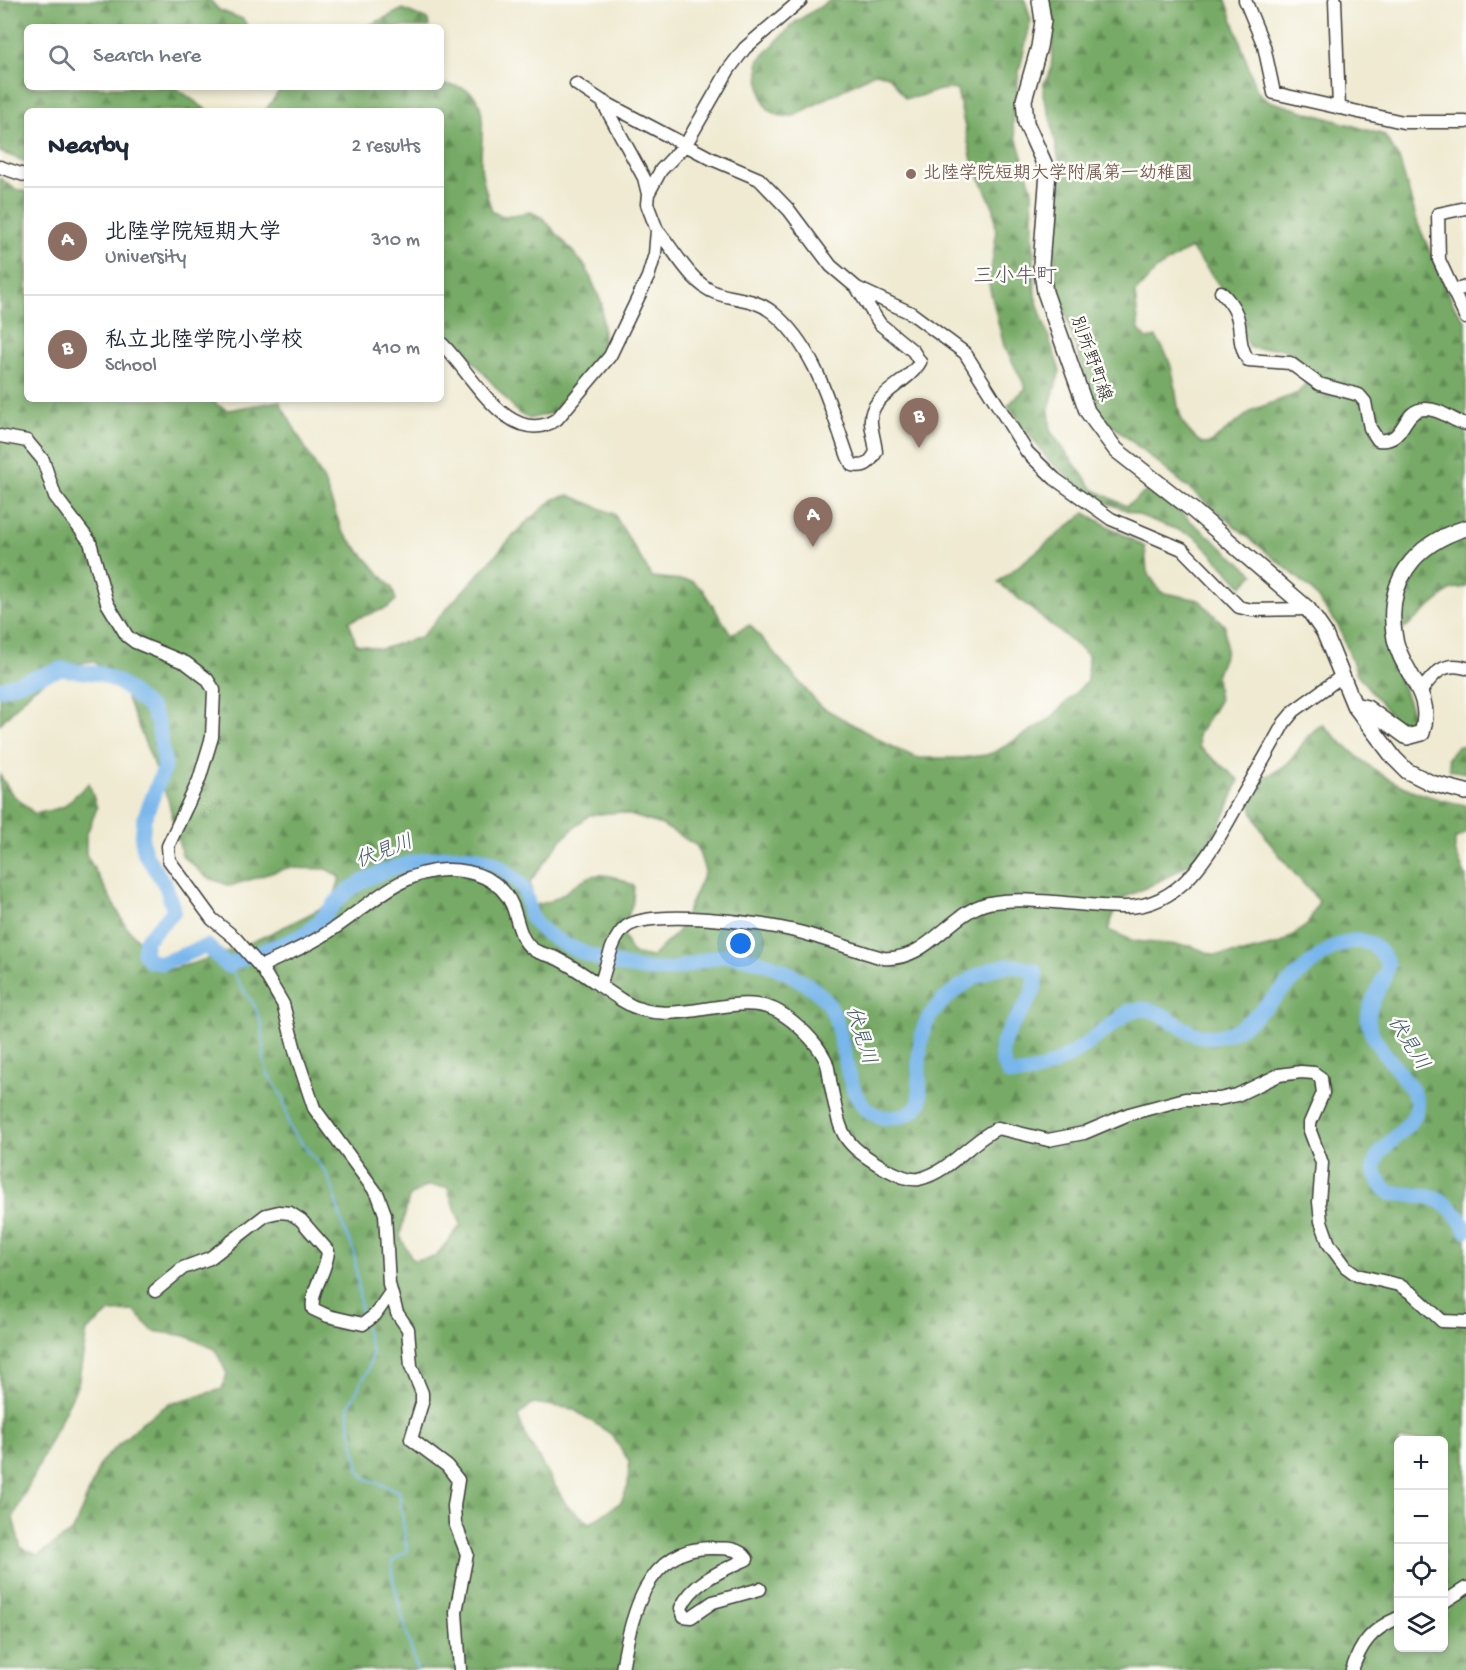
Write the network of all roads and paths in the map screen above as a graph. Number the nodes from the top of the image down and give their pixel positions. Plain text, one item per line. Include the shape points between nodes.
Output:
1 (801, 0) edge
2 (1040, 0) edge
3 (1245, 0) edge
4 (1335, 0) edge
5 (576, 84) dead end
6 (602, 102) junction
7 (1339, 108) junction
8 (1466, 122) edge
9 (686, 144) junction
10 (0, 167) edge
11 (24, 175) edge
12 (648, 194) junction
13 (1466, 208) edge
14 (657, 230) junction
15 (1466, 287) edge
16 (857, 288) junction
17 (1453, 291) junction
18 (1221, 292) dead end
19 (1466, 318) edge
20 (444, 346) edge
21 (1466, 424) edge
22 (0, 436) edge
23 (1466, 528) edge
24 (1308, 609) junction
25 (1466, 668) edge
26 (1342, 676) junction
27 (1421, 691) junction
28 (1354, 705) junction
29 (1466, 792) edge
30 (260, 967) junction
31 (602, 980) junction
32 (155, 1291) dead end
33 (391, 1292) junction
34 (1466, 1322) edge
35 (1466, 1588) edge
36 (760, 1589) dead end
37 (1448, 1599) edge
38 (1394, 1620) edge
39 (460, 1670) edge
40 (622, 1670) edge
41 (1352, 1670) edge

1 - 9 street via 745,48
2 - 24 main road, 別所野町線 via 1043,21 1039,47 1024,100 1026,123 1048,172 1041,265 1045,292 1087,411 1116,450
3 - 7 street via 1264,46 1274,93
4 - 7 street
5 - 6 street
6 - 9 street
6 - 12 street via 644,178
7 - 8 street via 1403,122
9 - 12 street via 661,170
9 - 16 street via 759,179 789,210 831,266
10 - 11 street
12 - 14 street via 647,204
13 - 17 street via 1438,214 1439,260
14 - 16 street via 705,288 758,303 786,324 819,377 852,465 859,467 871,462 876,452 872,410 878,400 916,371 920,362 913,351 880,324
14 - 20 street via 656,254 648,277 610,356 547,425 532,428 506,418
15 - 17 street
16 - 24 street via 911,313 965,353 1027,452 1062,485 1111,519 1182,549 1239,607
17 - 19 street
18 - 21 street via 1237,312 1241,349 1248,360 1290,363 1319,384 1359,396 1365,402 1370,428 1378,440 1396,437 1416,410 1437,410
22 - 30 street via 33,444 55,496 90,542 107,603 127,636 186,663 207,679 214,690 212,737 199,780 168,846 169,860 212,919
23 - 27 main road via 1451,532 1421,551 1400,576 1394,604 1395,640
24 - 26 main road, 別所野町線 via 1324,632
25 - 27 street via 1442,668
26 - 28 main road, 別所野町線
26 - 31 street via 1294,711 1284,723 1196,871 1165,895 1140,906 1016,899 987,904 975,908 914,953 894,959 794,930 746,922 688,918 636,922 625,927 616,942
27 - 28 main road via 1425,722 1422,733 1413,737 1392,728 1367,708
28 - 29 main road, 別所野町線 via 1407,771 1431,783
30 - 31 street via 327,933 396,884 415,875 459,870 499,885 533,950
30 - 33 street via 283,1004 314,1108 378,1195 385,1214
31 - 34 street via 626,1003 654,1011 683,1013 747,1003 780,1012 812,1040 826,1060 843,1133 855,1151 911,1179 933,1174 998,1128 1048,1140 1084,1133 1129,1114 1185,1099 1237,1095 1279,1075 1314,1073 1321,1078 1323,1089 1310,1131 1322,1163 1319,1202 1329,1244 1357,1275 1399,1285 1442,1321
32 - 33 street via 183,1268 210,1258 266,1215 279,1212 301,1220 328,1251 327,1265 311,1300 313,1309 363,1324 375,1315
33 - 39 street via 408,1329 411,1366 422,1393 411,1439 447,1466 458,1480 455,1523 467,1554 456,1612
35 - 37 street
36 - 40 street via 713,1602 691,1617 684,1616 681,1608 690,1593 714,1575 747,1559 743,1553 726,1548 688,1551 651,1577 644,1588 635,1608
38 - 41 street via 1370,1634

